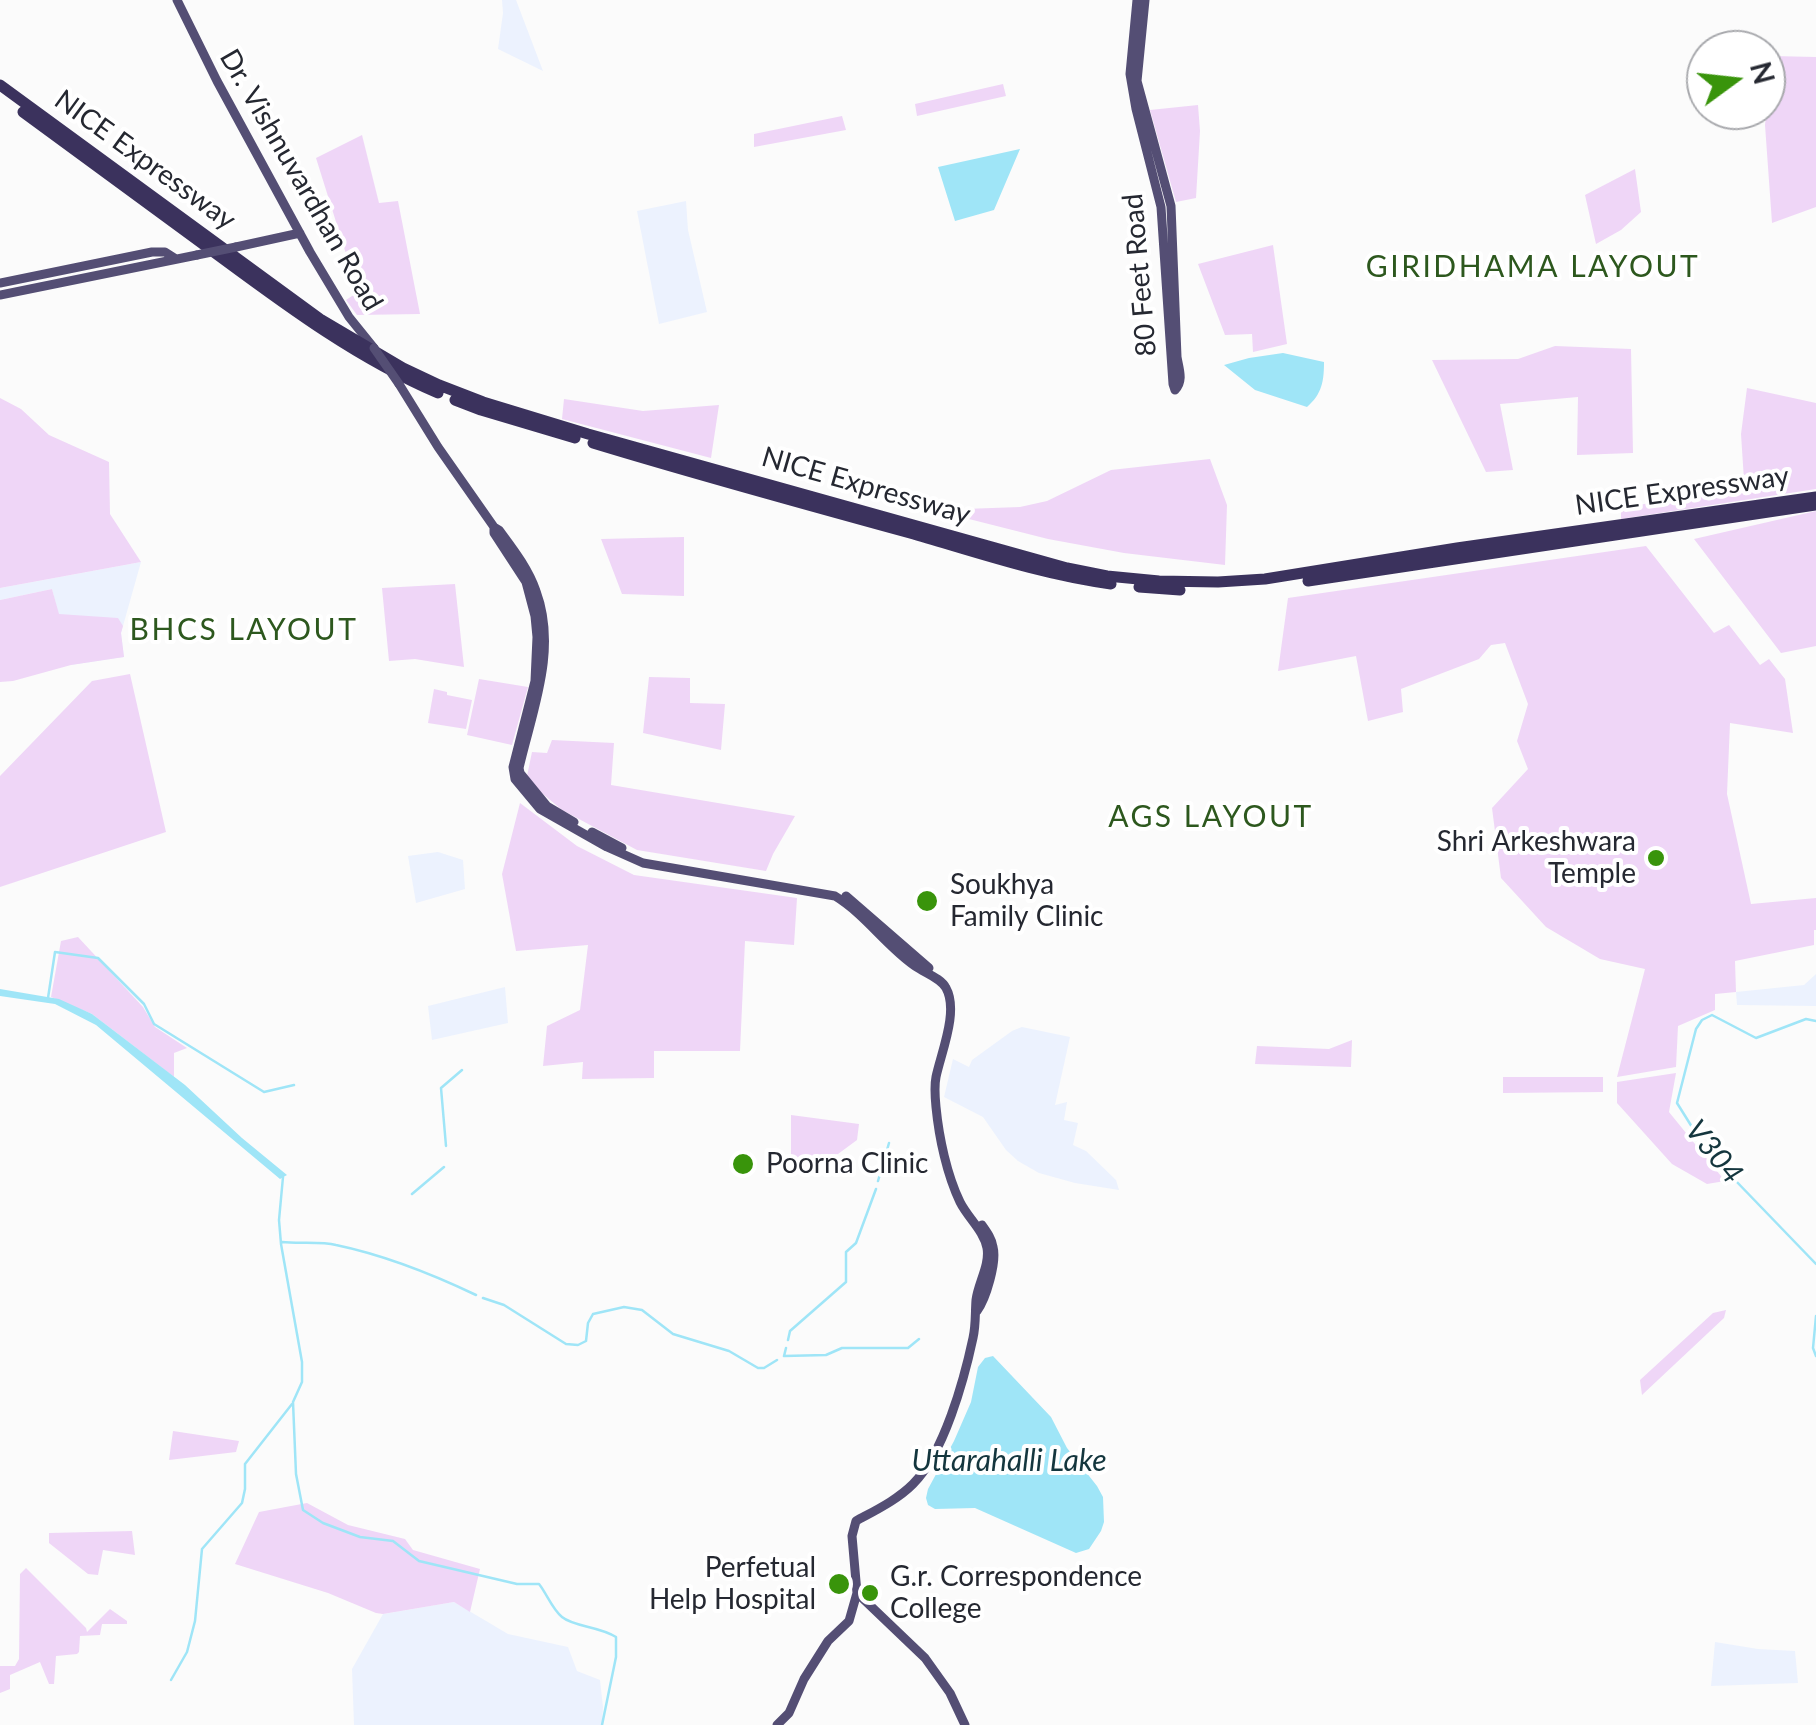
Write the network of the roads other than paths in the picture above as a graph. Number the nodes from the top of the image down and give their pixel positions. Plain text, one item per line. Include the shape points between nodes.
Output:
1 (177, 0) edge
2 (1137, 0) edge
3 (1145, 0) edge
4 (0, 85) edge
5 (0, 94) edge
6 (300, 233) junction
7 (176, 259) junction
8 (0, 284) edge
9 (0, 295) edge
10 (704, 471) junction
11 (1816, 497) edge
12 (1816, 505) edge
13 (1365, 567) junction
14 (857, 1593) junction
15 (777, 1725) edge
16 (965, 1725) edge

1 - 6 main road, Dr. Vishnuvardhan Road
2 - 3 main road, 80 Feet Road via 1130,74 1161,208 1175,390 1181,380 1171,206 1137,81
4 - 10 highway, NICE Expressway via 313,314 403,368 484,402
5 - 10 highway, NICE Expressway via 294,311 402,377 481,410
6 - 7 main road, bridge
6 - 14 main road, Dr. Vishnuvardhan Road, bridge via 526,582 538,637 535,681 513,767 540,809 643,863 839,898 948,994 949,1035 937,1073 936,1109 958,1195 987,1258 974,1335 948,1422 916,1481 856,1521
7 - 8 main road via 152,252
7 - 9 main road
10 - 13 highway, NICE Expressway via 1107,576 1238,581
11 - 13 highway, NICE Expressway
12 - 13 highway, NICE Expressway
14 - 15 main road via 848,1624 828,1641
14 - 16 main road via 925,1658

